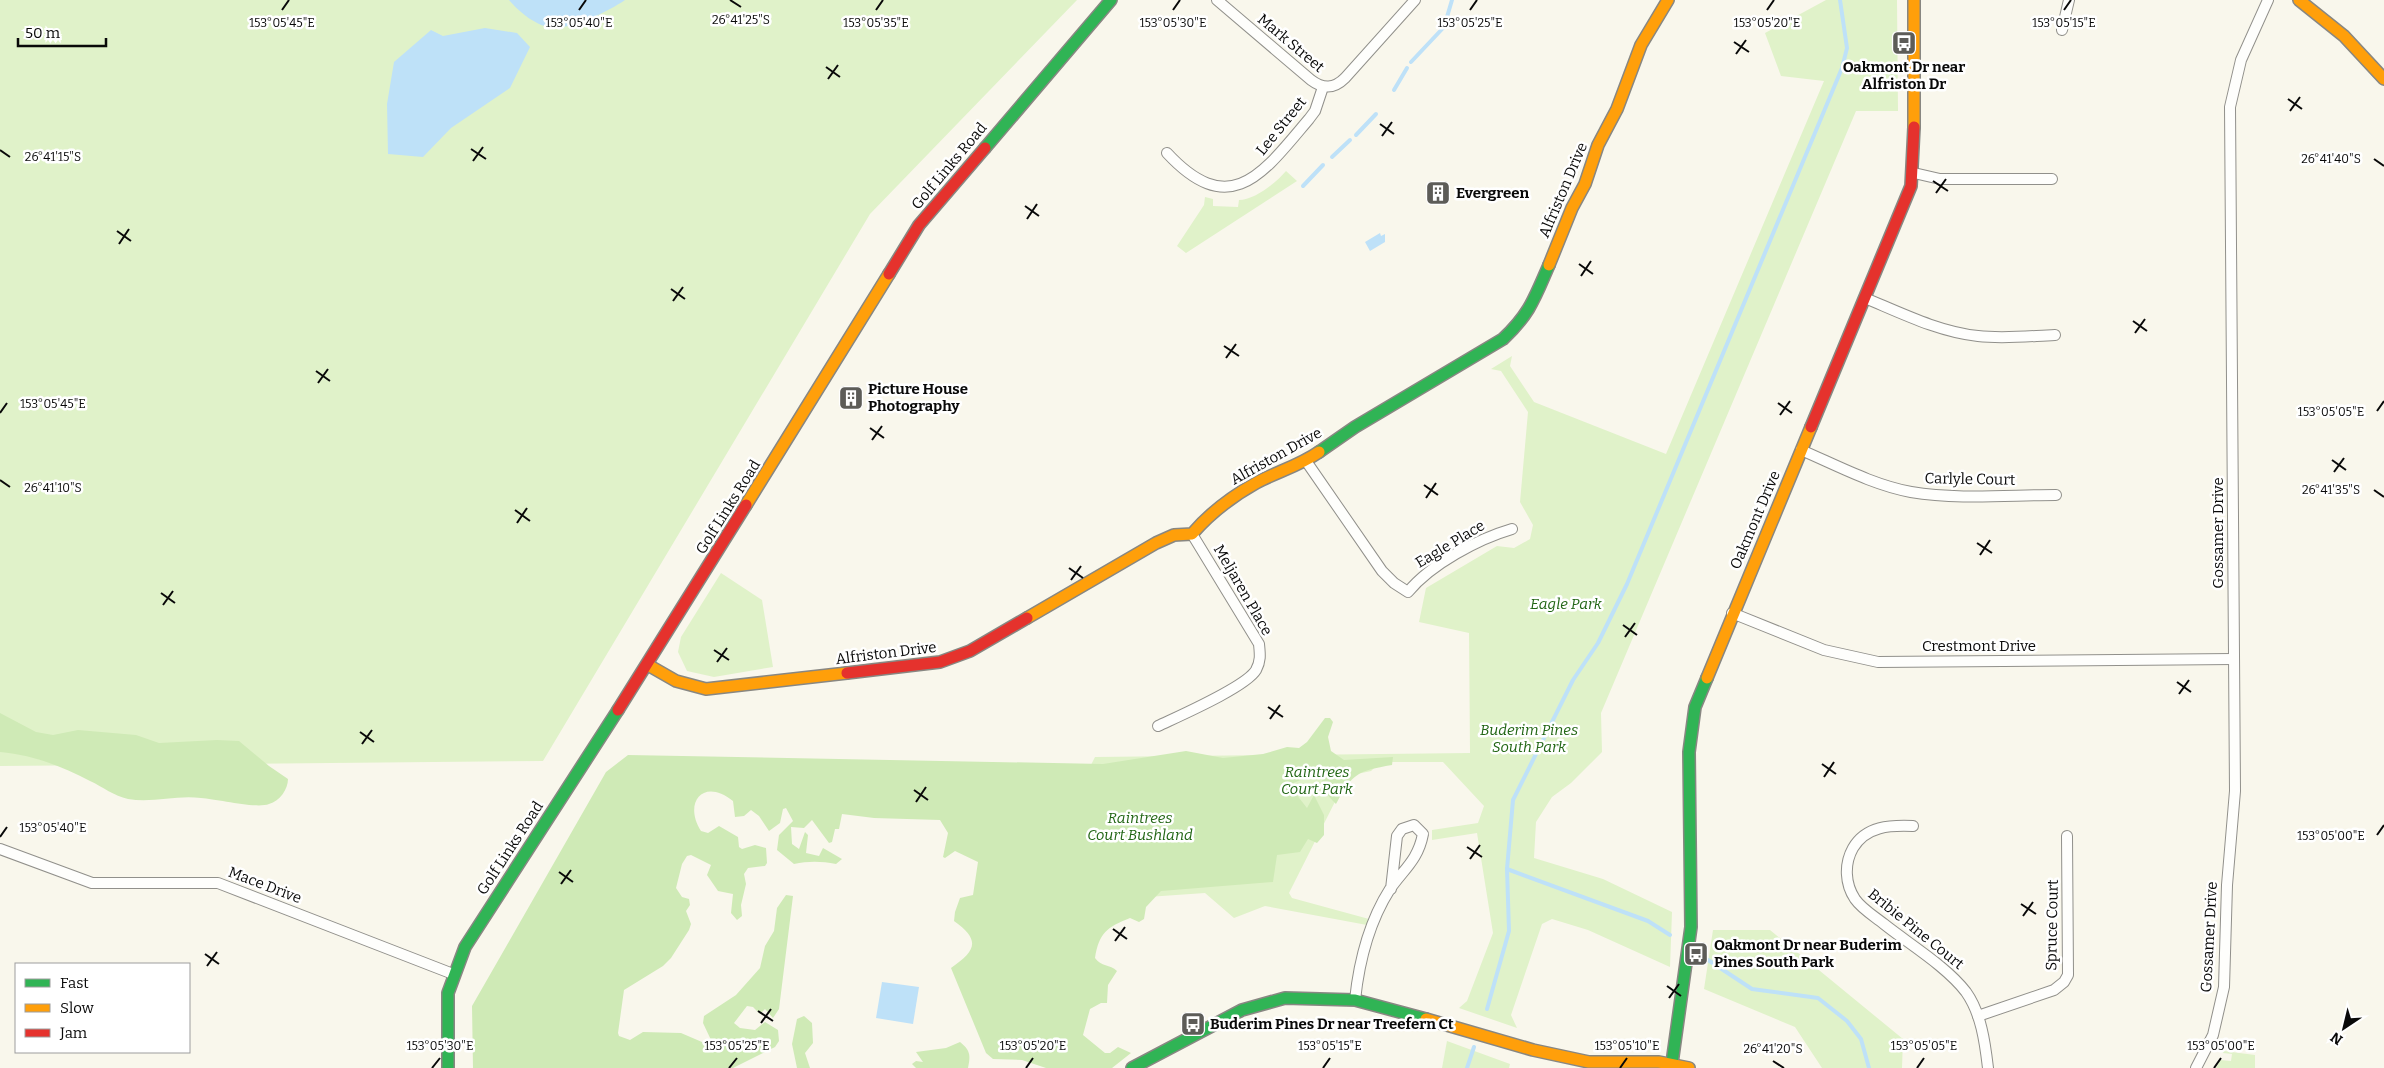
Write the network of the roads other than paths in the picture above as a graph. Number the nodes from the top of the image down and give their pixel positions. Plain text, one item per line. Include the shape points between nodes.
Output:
1 (1111, 0) edge
2 (1218, 0) edge
3 (1415, 0) edge
4 (1668, 0) edge
5 (1914, 0) edge
6 (2068, 0) edge
7 (2268, 0) edge
8 (2299, 0) edge
9 (2062, 30) dead end
10 (2384, 79) edge
11 (1323, 87) junction
12 (1167, 153) dead end
13 (1914, 172) junction
14 (2052, 179) dead end
15 (1865, 298) junction
16 (2055, 335) dead end
17 (1801, 450) junction
18 (1306, 461) junction
19 (2056, 495) dead end
20 (1512, 529) dead end
21 (1192, 534) junction
22 (1732, 613) junction
23 (2234, 659) junction
24 (648, 665) junction
25 (1158, 726) dead end
26 (1913, 826) dead end
27 (2067, 836) dead end
28 (0, 849) edge
29 (1391, 889) junction
30 (453, 974) junction
31 (1355, 1000) junction
32 (1978, 1016) junction
33 (1672, 1063) junction
34 (448, 1068) edge
35 (1132, 1068) edge
36 (1689, 1068) edge
37 (1988, 1068) edge
38 (2196, 1068) edge

1 - 24 street, Golf Links Road via 918,225
2 - 11 street, Mark Street
3 - 11 street, Lee Street via 1342,81 1336,86
4 - 18 street, Alfriston Drive via 1641,45 1617,110 1595,152 1585,184 1525,317 1503,339 1355,427
5 - 13 street, Oakmont Drive
6 - 9 street
7 - 23 street, Gossamer Drive via 2240,60 2230,107
8 - 10 street via 2349,41
11 - 12 street, Lee Street via 1309,119 1266,169 1246,183 1226,187 1206,183 1186,172
13 - 14 street via 1940,179
13 - 15 street, Oakmont Drive
15 - 16 street via 1930,324 1966,334 1997,337
15 - 17 street, Oakmont Drive
17 - 19 street, Carlyle Court via 1910,492 1941,496
17 - 22 street, Oakmont Drive
18 - 20 street, Eagle Place via 1382,571 1408,592 1420,578 1488,536
18 - 21 street, Alfriston Drive via 1256,482 1211,512
21 - 24 street, Alfriston Drive via 1174,535 1156,542 970,651 940,662 706,689 683,683
21 - 25 street, Meljaren Place via 1259,644 1261,658 1256,672 1242,683
22 - 23 street, Crestmont Drive via 1824,650 1878,662
22 - 33 street, Oakmont Drive via 1691,722 1691,927
23 - 38 street, Gossamer Drive via 2235,791 2227,885 2224,987 2213,1035
24 - 30 street, Golf Links Road via 484,916
26 - 32 street, Bribie Pine Court via 1884,826 1872,830 1858,841 1849,856 1849,888 1860,905 1956,981 1966,992
27 - 32 street, Spruce Court via 2068,975 2054,990
28 - 30 street, Mace Drive via 92,882 218,882
29 - 29 street via 1397,836 1402,829 1414,825 1423,834 1420,847 1408,869
29 - 31 street via 1374,922 1363,955
30 - 34 street, Golf Links Road via 448,993
31 - 33 street via 1532,1050 1589,1062
31 - 35 street via 1285,998 1242,1010
32 - 37 street, Bribie Pine Court
33 - 36 street

